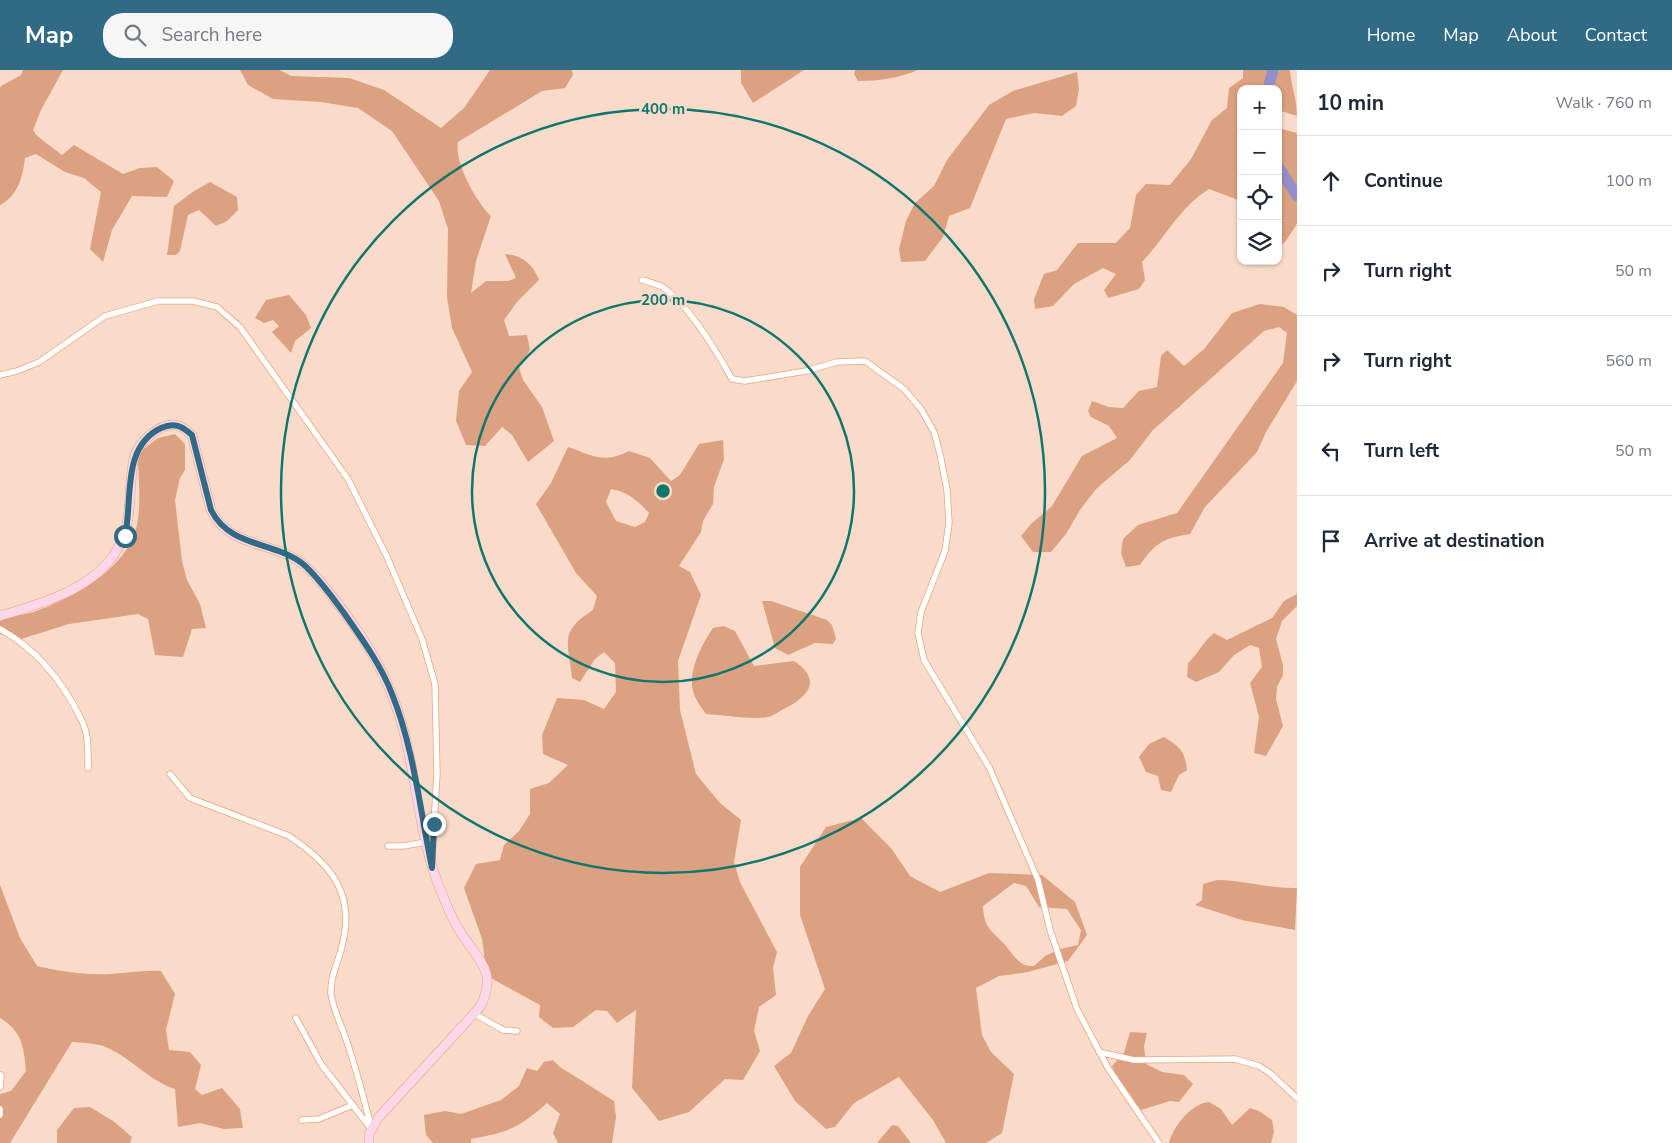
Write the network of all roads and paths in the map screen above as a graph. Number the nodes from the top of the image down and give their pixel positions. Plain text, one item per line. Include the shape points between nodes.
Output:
1 (642, 280) dead end
2 (0, 375) edge
3 (0, 616) edge
4 (0, 629) edge
5 (88, 768) dead end
6 (170, 774) dead end
7 (426, 842) junction
8 (388, 846) dead end
9 (432, 868) junction
10 (475, 1014) junction
11 (296, 1018) dead end
12 (517, 1031) dead end
13 (1099, 1052) junction
14 (1, 1075) dead end
15 (0, 1087) edge
16 (1297, 1098) edge
17 (353, 1105) junction
18 (0, 1109) edge
19 (0, 1115) edge
20 (302, 1120) dead end
21 (372, 1130) junction
22 (369, 1143) edge
23 (1159, 1143) edge

1 - 13 street via 664,288 685,310 732,378 745,382 837,362 865,361 904,389 921,409 934,432 940,454 949,523 945,551 921,612 918,633 924,660 988,767 1038,880 1050,930 1077,1009
2 - 9 street via 39,362 105,316 158,301 193,301 217,307 240,327 348,479 387,557 422,639 435,684 437,774
3 - 7 main road via 82,584 115,555 125,536 130,516 134,457 138,446 165,426 175,424 183,427 192,435 216,520 239,538 290,556 303,564 336,602 380,668 403,727
4 - 5 street via 32,651 60,682 82,720
6 - 21 street via 190,798 289,836 332,875 346,900 347,926 334,970 331,995
7 - 8 street
7 - 9 main road
9 - 10 main road via 442,896 487,976 486,996
10 - 12 street via 503,1030
10 - 21 main road via 379,1117
11 - 17 street via 321,1064
13 - 16 street via 1134,1060 1235,1059 1259,1066
13 - 23 street
14 - 15 street
17 - 20 street via 319,1119
17 - 21 street
18 - 19 street
21 - 22 main road

